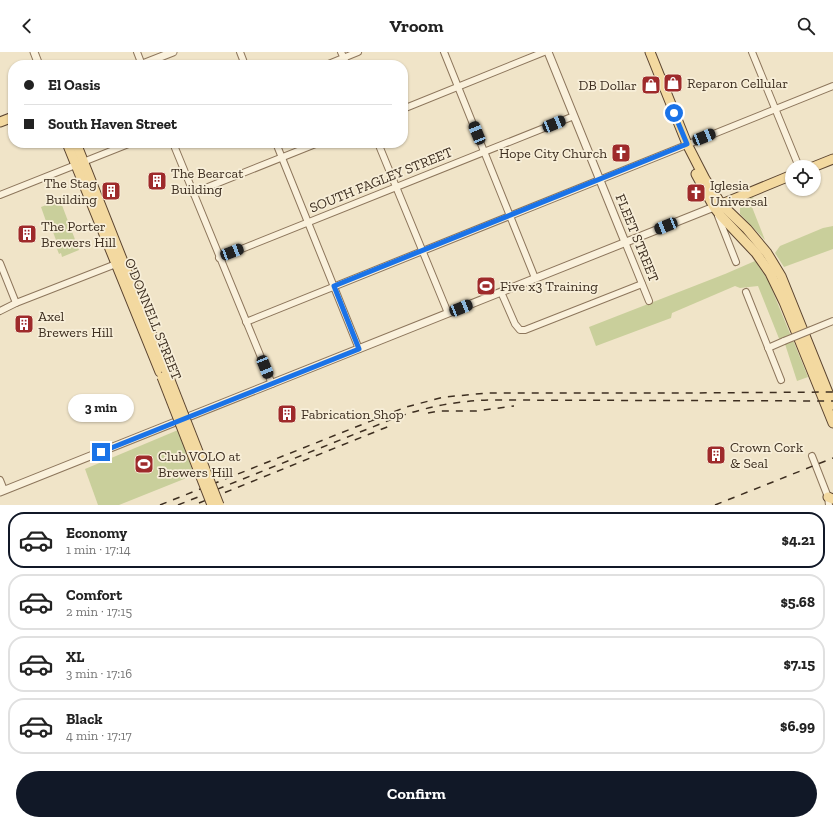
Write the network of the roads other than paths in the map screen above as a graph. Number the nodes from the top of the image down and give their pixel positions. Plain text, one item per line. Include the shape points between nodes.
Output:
1 (173, 52) edge
2 (358, 52) edge
3 (444, 52) edge
4 (544, 52) edge
5 (548, 52) edge
6 (650, 52) edge
7 (752, 52) edge
8 (343, 55) edge
9 (153, 60) edge
10 (833, 86) edge
11 (458, 87) junction
12 (408, 107) edge
13 (775, 109) junction
14 (574, 116) junction
15 (687, 144) junction
16 (70, 148) edge
17 (77, 148) edge
18 (119, 148) edge
19 (175, 148) edge
20 (278, 148) edge
21 (305, 148) edge
22 (380, 148) edge
23 (484, 152) junction
24 (282, 157) junction
25 (833, 159) edge
26 (796, 160) edge
27 (80, 164) junction
28 (821, 164) edge
29 (785, 178) edge
30 (599, 180) junction
31 (396, 187) junction
32 (193, 193) junction
33 (0, 195) edge
34 (717, 205) junction
35 (510, 216) junction
36 (308, 222) junction
37 (625, 242) junction
38 (422, 251) junction
39 (219, 258) junction
40 (736, 262) dead end
41 (0, 263) edge
42 (116, 264) junction
43 (535, 278) junction
44 (642, 284) junction
45 (334, 286) junction
46 (501, 292) junction
47 (746, 292) dead end
48 (649, 301) dead end
49 (16, 304) junction
50 (0, 311) edge
51 (448, 313) junction
52 (833, 321) edge
53 (246, 322) junction
54 (768, 348) junction
55 (359, 349) junction
56 (163, 371) junction
57 (781, 380) dead end
58 (272, 384) junction
59 (833, 405) edge
60 (184, 419) junction
61 (833, 423) edge
62 (812, 456) dead end
63 (0, 480) edge
64 (2, 491) edge
65 (828, 502) edge
66 (212, 505) edge
67 (218, 505) edge

1 - 9 street
2 - 8 street
3 - 11 street
4 - 11 street
5 - 14 street, FLEET STREET
6 - 15 main road
7 - 13 street
10 - 13 street
11 - 12 street
11 - 23 street
13 - 15 street
13 - 26 street
14 - 23 street, SOUTH FAGLEY STREET
14 - 30 street, FLEET STREET
15 - 30 street
15 - 34 main road via 699,180
16 - 27 main road, O'DONNELL STREET
17 - 27 main road, O'DONNELL STREET
18 - 27 street
19 - 32 street
20 - 24 street
21 - 24 street
22 - 31 street
23 - 31 street, SOUTH FAGLEY STREET
23 - 35 street
24 - 32 street
24 - 36 street
25 - 28 main road
27 - 33 street
27 - 42 main road, O'DONNELL STREET
27 - 56 main road, O'DONNELL STREET
29 - 34 main road
30 - 35 street
30 - 37 street, FLEET STREET
31 - 36 street, SOUTH FAGLEY STREET
31 - 38 street
32 - 39 street
34 - 37 street
34 - 40 street
34 - 59 main road via 756,240 774,264
34 - 61 main road via 721,216 756,253 770,273
35 - 38 street
35 - 43 street
36 - 39 street, SOUTH FAGLEY STREET
36 - 45 street
37 - 43 street
37 - 44 street, FLEET STREET
38 - 45 street
38 - 51 street
39 - 53 street
41 - 49 street
42 - 49 street
42 - 56 main road, O'DONNELL STREET
43 - 46 street
44 - 46 street via 525,330 520,330 515,324
44 - 48 street, FLEET STREET
45 - 53 street
45 - 55 street
46 - 51 street
47 - 54 street
49 - 50 street
51 - 55 street
52 - 54 street, bridge
53 - 58 street
54 - 57 street
55 - 58 street
56 - 66 main road, O'DONNELL STREET, bridge
56 - 67 main road, O'DONNELL STREET, bridge
58 - 60 street
60 - 64 street
60 - 67 street, O'DONNELL STREET
62 - 65 street
63 - 64 street

